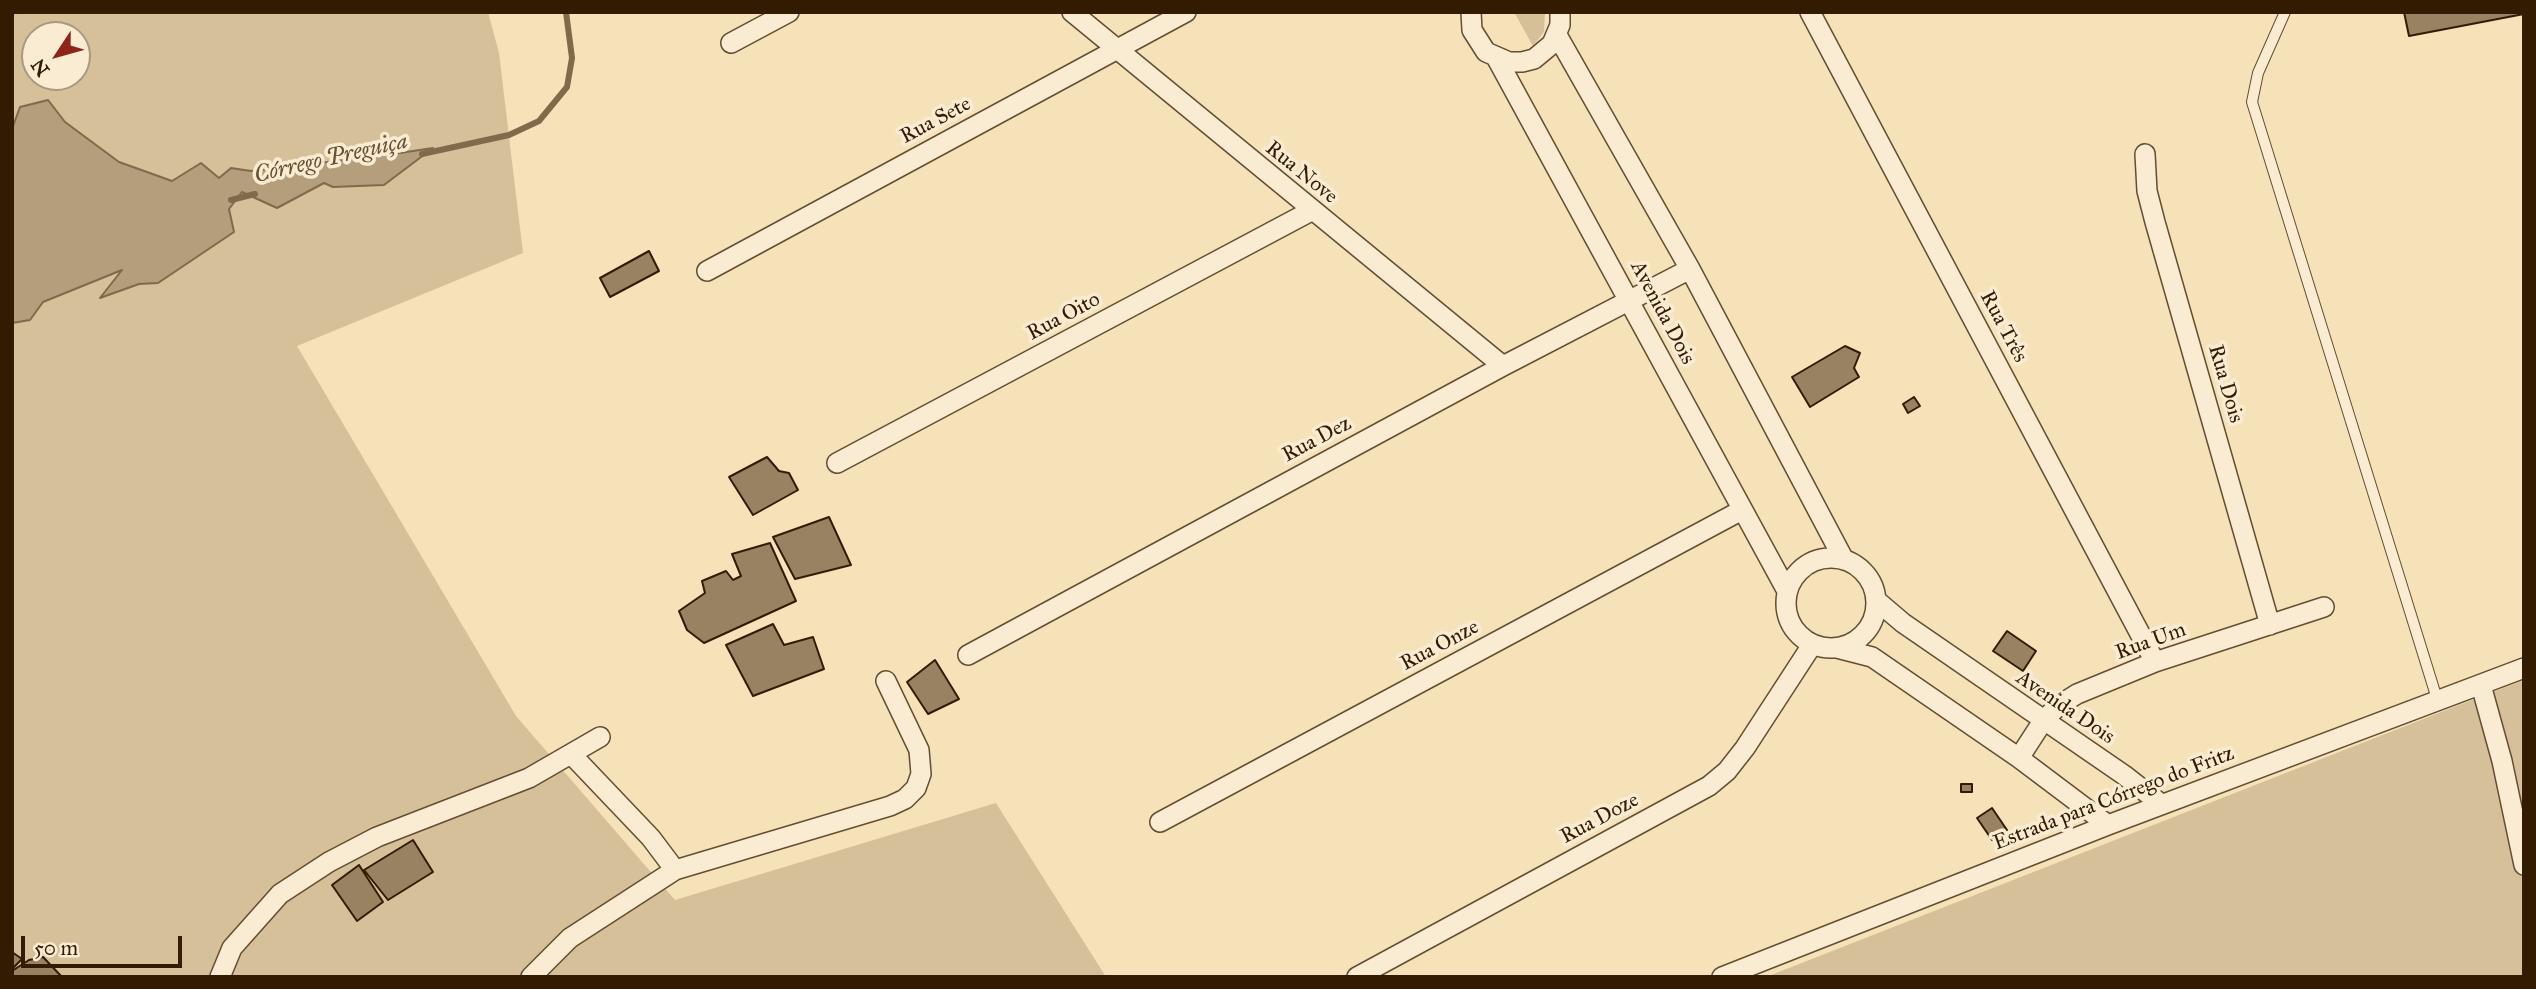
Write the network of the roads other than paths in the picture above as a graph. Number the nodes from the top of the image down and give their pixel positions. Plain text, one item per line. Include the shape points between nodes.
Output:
1 (789, 12) edge
2 (1072, 12) edge
3 (1186, 12) edge
4 (1471, 12) edge
5 (1560, 12) edge
6 (1810, 12) edge
7 (2285, 12) edge
8 (1557, 35) junction
9 (731, 43) dead end
10 (1115, 50) junction
11 (1497, 59) junction
12 (2145, 154) dead end
13 (1311, 211) junction
14 (1690, 269) junction
15 (707, 271) dead end
16 (1629, 299) junction
17 (1503, 366) junction
18 (837, 463) dead end
19 (1742, 510) junction
20 (1844, 560) junction
21 (1787, 591) junction
22 (1876, 600) junction
23 (2324, 607) dead end
24 (2270, 625) junction
25 (1812, 645) junction
26 (1837, 648) junction
27 (968, 655) dead end
28 (2155, 662) junction
29 (2524, 668) edge
30 (886, 681) dead end
31 (2481, 685) junction
32 (2438, 702) junction
33 (2043, 722) junction
34 (600, 737) dead end
35 (572, 755) junction
36 (2019, 758) junction
37 (2161, 804) junction
38 (1160, 822) dead end
39 (2108, 824) junction
40 (2524, 865) edge
41 (675, 870) junction
42 (220, 977) edge
43 (531, 977) edge
44 (1357, 977) edge
45 (1722, 977) edge

1 - 9 street
2 - 10 street, Rua Nove
3 - 10 street, Rua Sete
4 - 11 street, Avenida Dois via 1477,42
5 - 8 street
6 - 28 street, Rua Três
7 - 32 lane via 2258,73 2252,102
8 - 11 street via 1534,59
8 - 14 street, Avenida Dois
10 - 13 street, Rua Nove
10 - 15 street, Rua Sete
11 - 16 street, Avenida Dois
12 - 24 street, Rua Dois via 2155,222
13 - 17 street, Rua Nove
13 - 18 street, Rua Oito
14 - 16 street, Rua Dez
14 - 20 street, Avenida Dois
16 - 17 street, Rua Dez
16 - 19 street, Avenida Dois
17 - 27 street, Rua Dez
19 - 21 street, Avenida Dois
19 - 38 street, Rua Onze
20 - 21 street via 1811,562 1792,579
20 - 22 street, Avenida Dois via 1862,571
21 - 25 street, Avenida Dois via 1785,603 1793,628
22 - 26 street via 1867,630 1849,645
22 - 33 street, Avenida Dois
23 - 24 street, Rua Um
24 - 28 street, Rua Um
25 - 26 street
25 - 44 street, Rua Doze via 1745,748 1709,786
26 - 36 street via 1872,657
28 - 33 street, Rua Um via 2077,694
29 - 31 street, Estrada para Córrego do Fritz
30 - 41 street via 919,750 921,774 916,788 890,806
31 - 32 street, Estrada para Córrego do Fritz
31 - 40 street
32 - 37 street, Estrada para Córrego do Fritz
33 - 36 street, Rua Um
33 - 37 street, Avenida Dois
34 - 35 street
35 - 41 street
35 - 42 street via 529,778 377,837 328,862 280,894 232,948
36 - 39 street
37 - 39 street, Estrada para Córrego do Fritz
39 - 45 street, Estrada para Córrego do Fritz
41 - 43 street via 570,938

